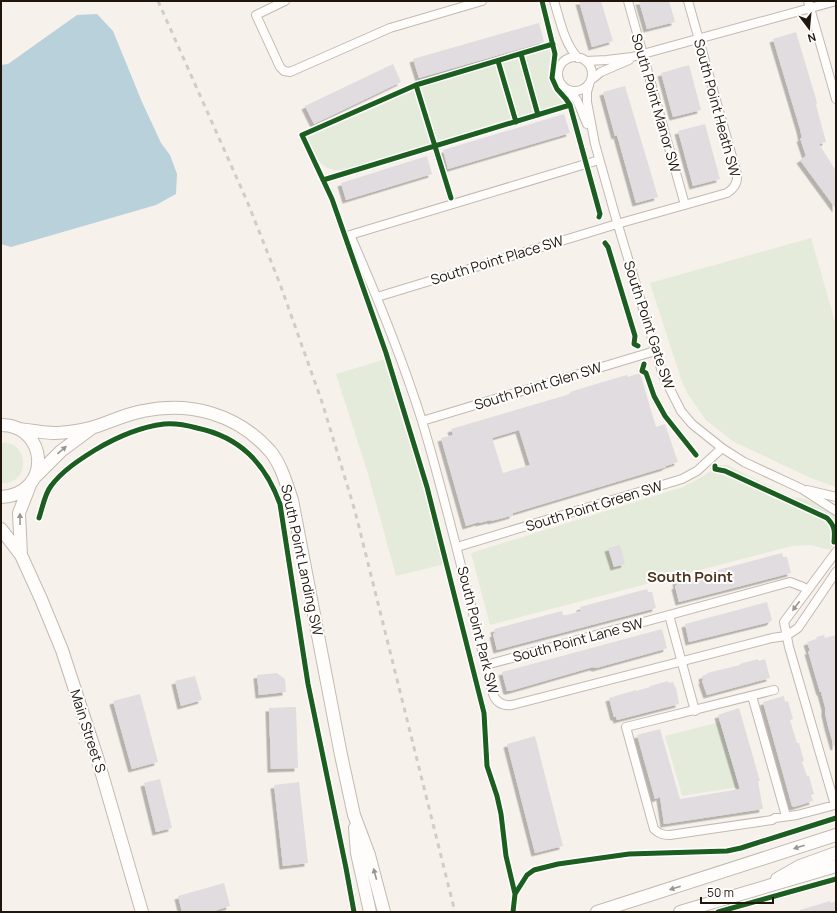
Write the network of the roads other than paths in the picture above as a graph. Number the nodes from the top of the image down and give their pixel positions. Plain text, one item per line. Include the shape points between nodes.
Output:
1 (285, 1) edge
2 (482, 1) edge
3 (554, 1) edge
4 (628, 1) edge
5 (688, 1) edge
6 (836, 1) edge
7 (809, 5) edge
8 (561, 26) junction
9 (699, 39) junction
10 (642, 54) junction
11 (582, 59) junction
12 (563, 62) junction
13 (590, 82) junction
14 (567, 89) junction
15 (836, 99) edge
16 (595, 144) junction
17 (599, 160) junction
18 (685, 205) junction
19 (617, 224) junction
20 (377, 296) junction
21 (655, 350) junction
22 (422, 421) junction
23 (1, 425) edge
24 (93, 427) junction
25 (18, 429) junction
26 (722, 448) junction
27 (32, 481) junction
28 (802, 489) junction
29 (1, 497) edge
30 (836, 497) edge
31 (836, 511) edge
32 (1, 529) edge
33 (457, 547) junction
34 (836, 552) edge
35 (21, 555) junction
36 (836, 572) edge
37 (803, 587) dead end
38 (669, 616) junction
39 (786, 636) junction
40 (681, 660) junction
41 (486, 665) junction
42 (774, 690) dead end
43 (752, 696) junction
44 (695, 711) junction
45 (835, 805) edge
46 (354, 815) junction
47 (786, 816) junction
48 (836, 835) edge
49 (836, 853) edge
50 (836, 866) edge
51 (364, 888) junction
52 (761, 888) junction
53 (142, 912) edge
54 (365, 912) edge
55 (370, 912) edge
56 (384, 912) edge
57 (597, 912) edge
58 (680, 912) edge

1 - 2 street via 256,14 279,66 290,72 390,28
3 - 8 street
4 - 10 street, South Point Manor SW
5 - 9 street, South Point Heath SW
6 - 7 street
7 - 9 street
7 - 15 street
8 - 11 street via 571,49
8 - 12 street via 566,54
9 - 10 street
9 - 18 street, South Point Heath SW via 737,180 734,188 727,193
10 - 11 street via 614,60
10 - 13 street via 601,72
10 - 18 street, South Point Manor SW
11 - 12 street via 570,58
11 - 13 street via 592,70
12 - 14 street via 558,76 561,84
13 - 14 street via 580,91
13 - 16 street, South Point Gate SW via 587,102
14 - 16 street, South Point Gate SW via 577,100
16 - 17 street, South Point Gate SW
17 - 19 street, South Point Gate SW
17 - 20 street, South Point Park SW via 350,235
18 - 19 street, South Point Heath SW
19 - 20 street, South Point Place SW
19 - 21 street, South Point Gate SW
20 - 22 street, South Point Park SW
21 - 22 street, South Point Glen SW
21 - 26 street, South Point Gate SW via 681,411 692,424
22 - 33 street, South Point Park SW
23 - 25 main road, South Point Landing SW
24 - 25 main road, South Point Landing SW via 55,433
27 -> 24 main road, South Point Landing SW via 61,451
24 - 46 main road, South Point Landing SW via 142,411 161,407 183,407 206,411 234,422 270,451 283,473 292,500
25 - 27 main road via 28,435 38,455 38,466
26 - 28 street, South Point Gate SW via 744,462
26 - 33 street, South Point Green SW via 697,471 682,479
27 - 29 main road via 21,492 10,497
35 -> 27 main road, Main Street S via 19,513
28 - 30 street, South Point Gate SW
28 - 31 street, South Point Gate SW
32 - 35 main road, Main Street S
33 - 41 street, South Point Park SW
34 -> 39 street via 784,622
35 - 53 main road, Main Street S via 62,650 97,757
36 - 39 street via 798,628
37 - 38 street, South Point Lane SW via 790,582
38 - 40 street
38 - 41 street, South Point Lane SW
39 - 40 street, South Point Park SW
39 - 45 street
40 - 41 street, South Point Park SW via 509,706 501,704 496,699
40 - 44 street
42 - 43 street
43 - 44 street
43 - 47 street
44 - 47 street via 626,727 654,829 658,833 670,835
45 - 47 street
46 - 51 main road, South Point Landing SW via 357,853
56 -> 46 main road, South Point Landing SW via 369,854
48 -> 57 main road
49 - 52 main road via 800,866
50 - 52 main road
51 - 54 main road
51 - 55 main road, South Point Landing SW
52 - 58 main road

